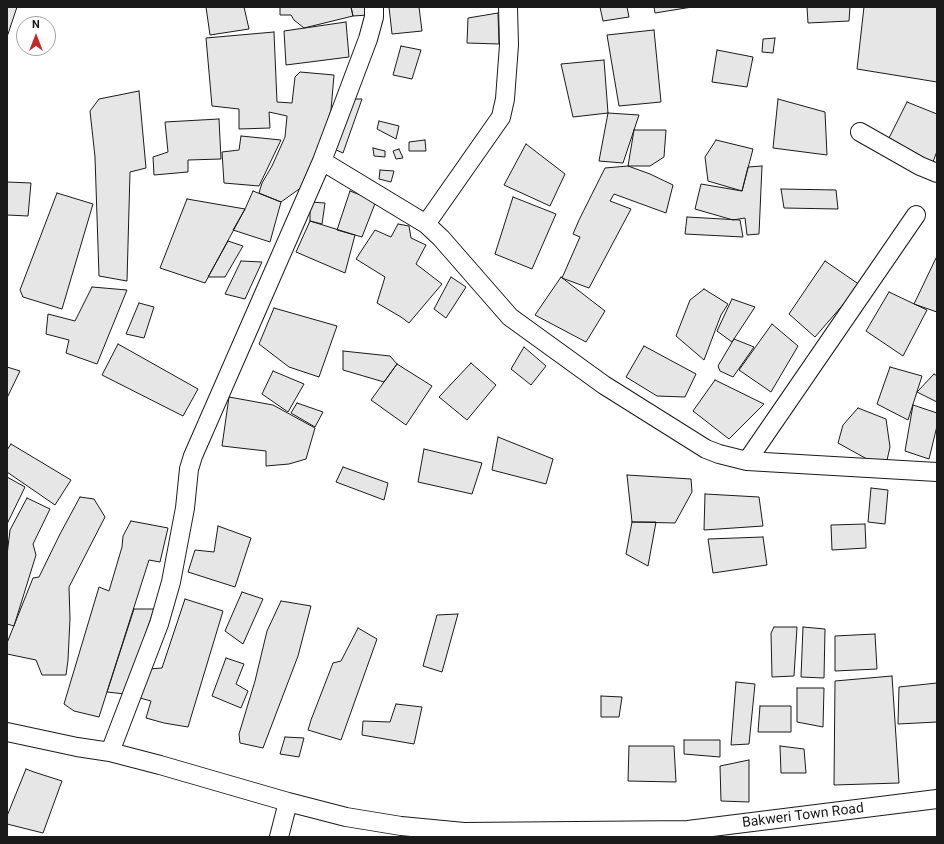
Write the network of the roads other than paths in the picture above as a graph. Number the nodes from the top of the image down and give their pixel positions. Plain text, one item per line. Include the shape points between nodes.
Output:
1 (374, 7) edge
2 (508, 7) edge
3 (860, 132) dead end
4 (322, 161) junction
5 (937, 174) edge
6 (916, 215) dead end
7 (426, 224) junction
8 (748, 461) junction
9 (937, 472) edge
10 (7, 732) edge
11 (110, 752) junction
12 (937, 799) edge
13 (288, 802) junction
14 (688, 834) edge
15 (278, 837) edge

1 - 4 street via 368,39
2 - 7 street via 508,53 505,99 501,117
3 - 5 street
4 - 7 street
4 - 11 street via 193,456 172,582 159,624
6 - 8 street
7 - 8 street via 510,317 604,385 706,449
8 - 9 street
10 - 11 street, Bakweri Town Road
11 - 13 street, Bakweri Town Road
12 - 14 street, Bakweri Town Road
13 - 14 street, Bakweri Town Road via 346,817 464,832
13 - 15 street

